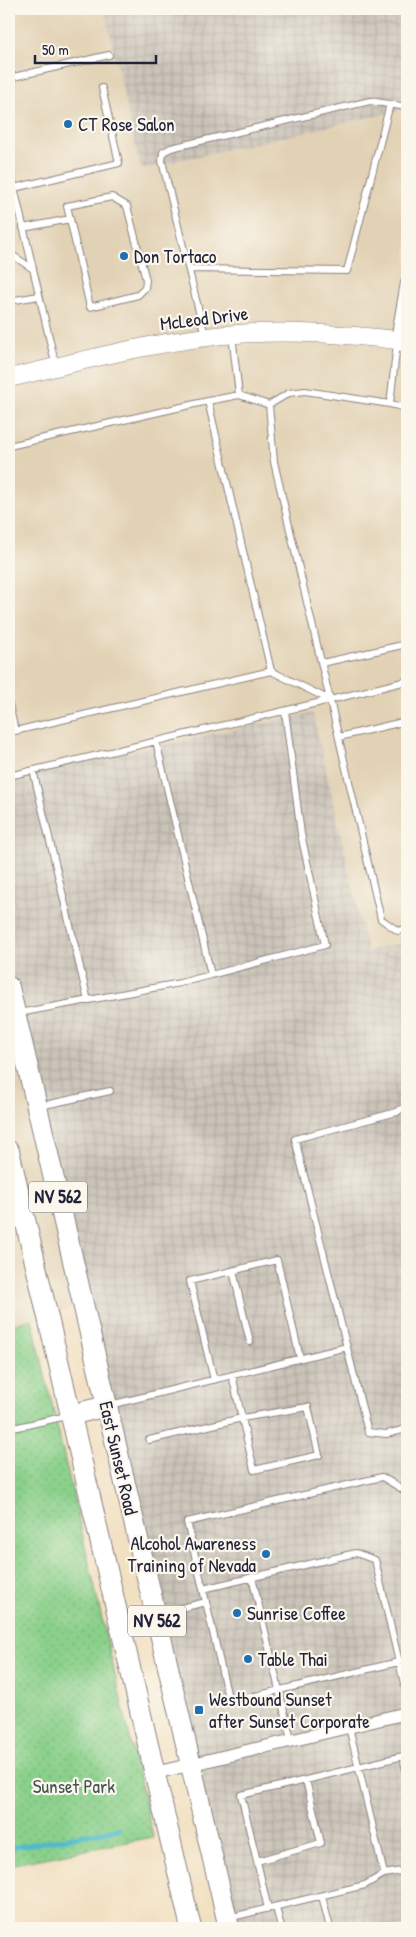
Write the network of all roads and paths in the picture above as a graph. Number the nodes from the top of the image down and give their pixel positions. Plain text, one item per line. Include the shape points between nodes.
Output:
1 (109, 55) dead end
2 (9, 78) edge
3 (102, 88) dead end
4 (390, 104) junction
5 (407, 107) edge
6 (9, 166) edge
7 (12, 185) edge
8 (70, 219) junction
9 (23, 228) junction
10 (9, 253) edge
11 (33, 269) junction
12 (191, 269) junction
13 (407, 283) edge
14 (39, 296) junction
15 (9, 302) edge
16 (232, 335) junction
17 (206, 337) junction
18 (402, 342) edge
19 (56, 367) junction
20 (9, 378) edge
21 (239, 395) junction
22 (208, 401) junction
23 (390, 404) junction
24 (269, 405) junction
25 (407, 408) edge
26 (9, 446) edge
27 (407, 644) edge
28 (322, 663) junction
29 (271, 671) junction
30 (407, 681) edge
31 (330, 700) junction
32 (9, 704) edge
33 (285, 710) junction
34 (407, 721) edge
35 (339, 737) junction
36 (156, 741) junction
37 (33, 770) junction
38 (9, 776) edge
39 (407, 928) edge
40 (211, 975) junction
41 (9, 988) edge
42 (88, 1001) junction
43 (15, 1014) junction
44 (110, 1091) dead end
45 (407, 1105) edge
46 (37, 1107) junction
47 (9, 1153) edge
48 (233, 1271) junction
49 (250, 1342) dead end
50 (347, 1347) junction
51 (300, 1358) junction
52 (232, 1376) junction
53 (214, 1380) junction
54 (107, 1406) junction
55 (70, 1415) junction
56 (242, 1418) junction
57 (407, 1429) edge
58 (9, 1430) edge
59 (149, 1440) dead end
60 (407, 1492) edge
61 (252, 1577) junction
62 (203, 1589) junction
63 (206, 1602) junction
64 (156, 1614) junction
65 (407, 1660) edge
66 (399, 1662) junction
67 (279, 1690) junction
68 (407, 1696) edge
69 (407, 1713) edge
70 (349, 1727) junction
71 (291, 1740) junction
72 (191, 1765) junction
73 (359, 1767) junction
74 (155, 1773) junction
75 (407, 1776) edge
76 (306, 1780) junction
77 (256, 1861) junction
78 (407, 1870) edge
79 (384, 1874) junction
80 (322, 1896) junction
81 (276, 1907) junction
82 (268, 1909) junction
83 (228, 1924) edge
84 (191, 1928) edge
85 (281, 1928) edge
86 (330, 1928) edge

1 - 2 lane
3 - 7 lane via 119,163
4 - 5 lane
4 - 12 lane via 347,271
4 - 12 lane via 370,101 163,152 162,160
6 - 7 lane
7 - 9 lane
8 - 8 lane via 90,306 138,295 145,288 146,280 127,206 112,197 67,206
8 - 9 lane
9 - 11 lane
10 - 11 lane
11 - 14 lane
12 - 17 lane
13 - 18 street
14 - 15 lane
14 - 19 lane
16 - 17 street, McLeod Drive
16 - 18 street, McLeod Drive via 329,333
16 - 21 lane
17 - 19 street, McLeod Drive
18 - 23 lane
19 - 20 street, McLeod Drive
21 - 22 lane
21 - 24 lane
22 - 26 lane
22 - 29 lane
23 - 24 lane via 305,391 289,393
23 - 25 lane
24 - 28 lane via 274,462
27 - 28 lane
28 - 31 lane
29 - 31 lane
29 - 32 lane via 15,730
30 - 31 lane
31 - 33 lane
31 - 35 lane
33 - 36 lane
33 - 40 lane via 301,834 326,945
34 - 35 lane
35 - 39 lane via 381,919 398,931
36 - 37 lane
36 - 40 lane
37 - 38 lane
37 - 42 lane
40 - 42 lane
41 - 43 main road, East Sunset Road / NV 562
42 - 43 lane
43 - 46 main road, East Sunset Road / NV 562
44 - 46 lane
45 - 50 lane via 397,1112 295,1139
46 - 54 main road, East Sunset Road / NV 562
47 - 55 main road, East Sunset Road / NV 562
48 - 49 lane
48 - 51 lane via 277,1260
48 - 53 lane via 190,1281
50 - 51 lane
50 - 57 lane via 368,1432 386,1434
51 - 52 lane
52 - 53 lane
52 - 56 lane
53 - 54 lane
54 - 55 main road
54 - 64 main road, East Sunset Road / NV 562
55 - 58 lane
55 - 74 main road, East Sunset Road / NV 562
56 - 56 lane via 254,1470 320,1455 308,1407
56 - 59 lane
60 - 62 lane via 382,1476 187,1522
61 - 62 lane
61 - 66 lane via 356,1553 375,1560
61 - 67 lane
62 - 63 lane
63 - 64 lane
63 - 67 lane via 229,1702
64 - 72 main road, East Sunset Road / NV 562
65 - 66 lane
66 - 67 lane
66 - 68 lane
67 - 71 lane
69 - 70 street
70 - 71 street
70 - 73 lane
71 - 72 street
72 - 74 street
72 - 83 main road, East Sunset Road / NV 562
73 - 75 lane via 403,1756
73 - 76 lane
73 - 79 lane
74 - 84 main road, East Sunset Road / NV 562
76 - 77 lane via 321,1844
76 - 77 lane via 240,1795
77 - 82 lane
78 - 79 lane
79 - 80 lane via 365,1885
80 - 81 lane
80 - 86 lane
81 - 82 lane
81 - 85 lane
82 - 83 lane

